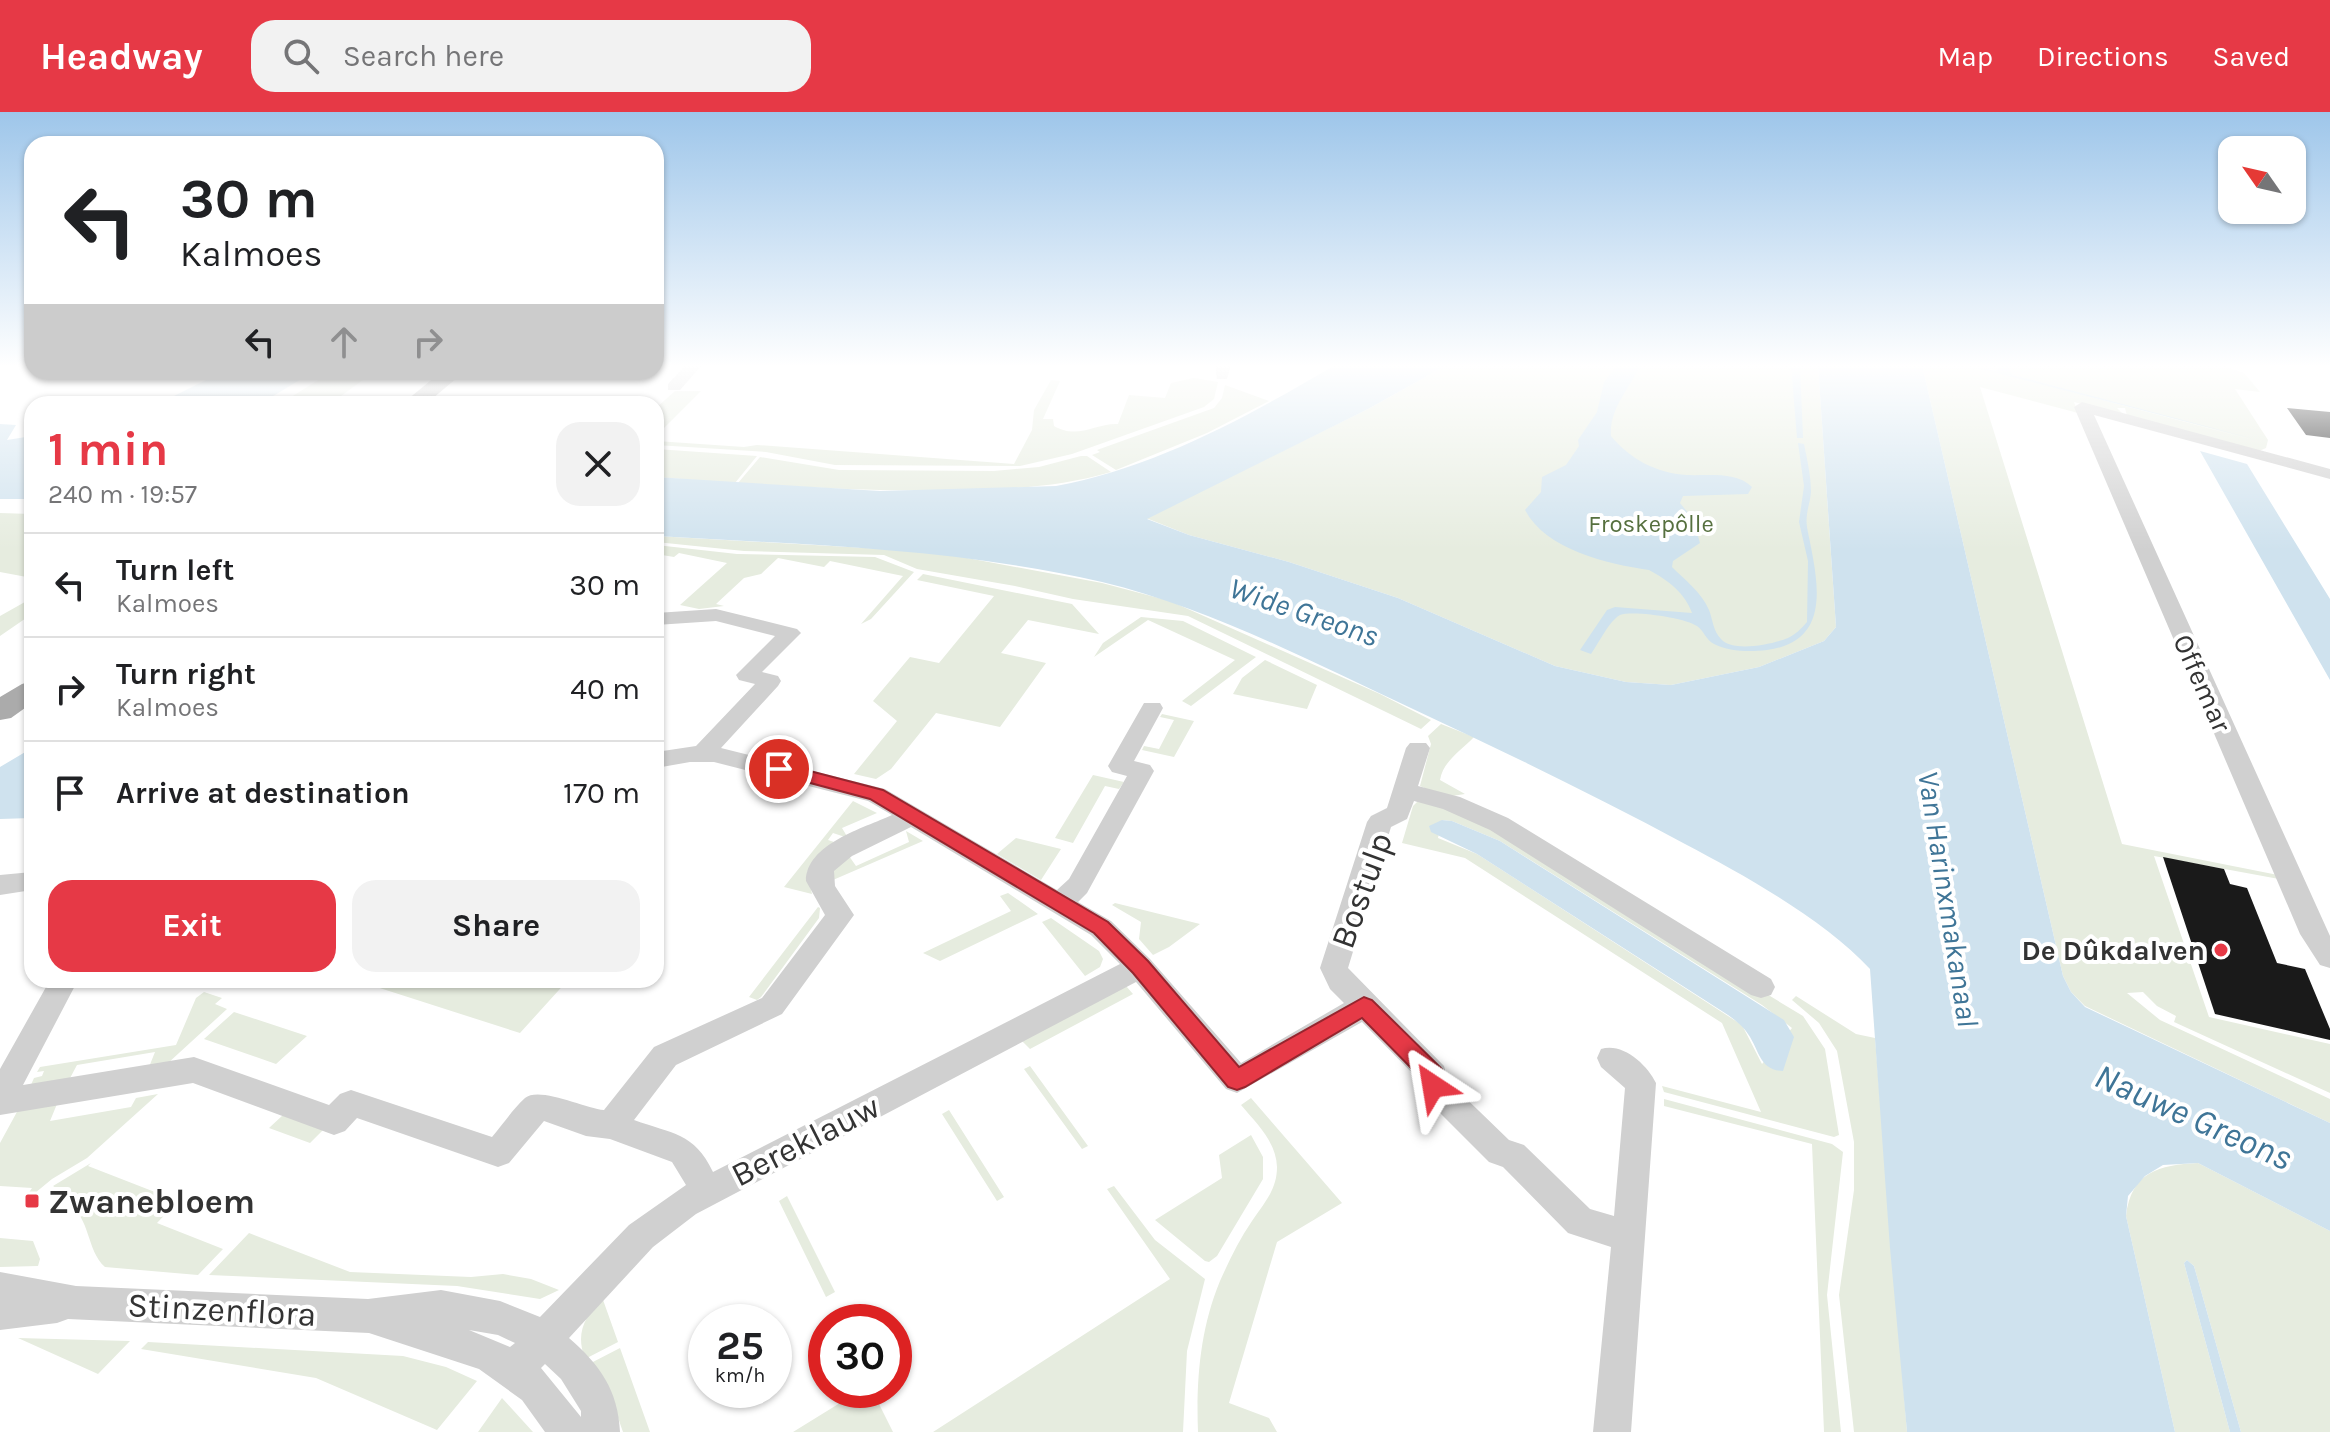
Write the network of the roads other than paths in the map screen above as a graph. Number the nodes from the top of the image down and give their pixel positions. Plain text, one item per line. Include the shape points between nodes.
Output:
1 (2091, 427) edge
2 (2155, 427) edge
3 (2330, 474) edge
4 (664, 618) edge
5 (24, 672) edge
6 (0, 688) edge
7 (24, 695) edge
8 (1152, 708) dead end
9 (0, 711) edge
10 (1418, 748) dead end
11 (703, 753) junction
12 (664, 759) edge
13 (1405, 791) junction
14 (912, 815) junction
15 (24, 882) edge
16 (0, 885) edge
17 (1060, 903) junction
18 (2330, 957) edge
19 (1140, 967) junction
20 (1761, 987) dead end
21 (60, 988) edge
22 (1364, 1006) junction
23 (1612, 1058) dead end
24 (1, 1096) edge
25 (611, 1125) junction
26 (705, 1191) junction
27 (1629, 1236) junction
28 (0, 1289) edge
29 (76, 1303) junction
30 (0, 1313) edge
31 (368, 1316) junction
32 (544, 1339) junction
33 (513, 1371) junction
34 (569, 1432) edge
35 (601, 1432) edge
36 (1612, 1432) edge

1 - 18 street, Offemar via 2314,934
2 - 3 street, Offemar
4 - 11 street via 716,615 790,633 747,675 770,681
5 - 6 main road
7 - 9 main road
8 - 17 street via 1120,766 1142,771 1078,886
10 - 13 street, Bostulp
11 - 12 street
11 - 14 street via 860,789
13 - 20 street via 1499,824
13 - 22 street, Bostulp via 1398,813 1380,822 1335,961 1336,975
14 - 17 street
14 - 25 street via 827,860 819,875 840,915 772,1006 665,1056
15 - 16 street
17 - 19 street via 1101,928
19 - 22 street via 1237,1080
19 - 26 street, Bereklauw
21 - 24 street
22 - 27 street, Bostulp via 1433,1075 1433,1086 1580,1222
23 - 27 street via 1641,1083
24 - 25 street via 194,1070 334,1121 351,1103 498,1153 538,1105
25 - 26 street via 683,1152
26 - 32 street, Bereklauw via 641,1236
27 - 36 street
28 - 29 street, Stinzenflora
29 - 30 street, Stinzenflora
29 - 31 street, Stinzenflora
31 - 32 street, Stinzenflora via 452,1309 500,1318
31 - 33 street, Stinzenflora via 471,1346
32 - 33 street, Bereklauw
32 - 35 street, Stinzenflora via 574,1366 594,1394
33 - 34 street, Stinzenflora via 535,1387

